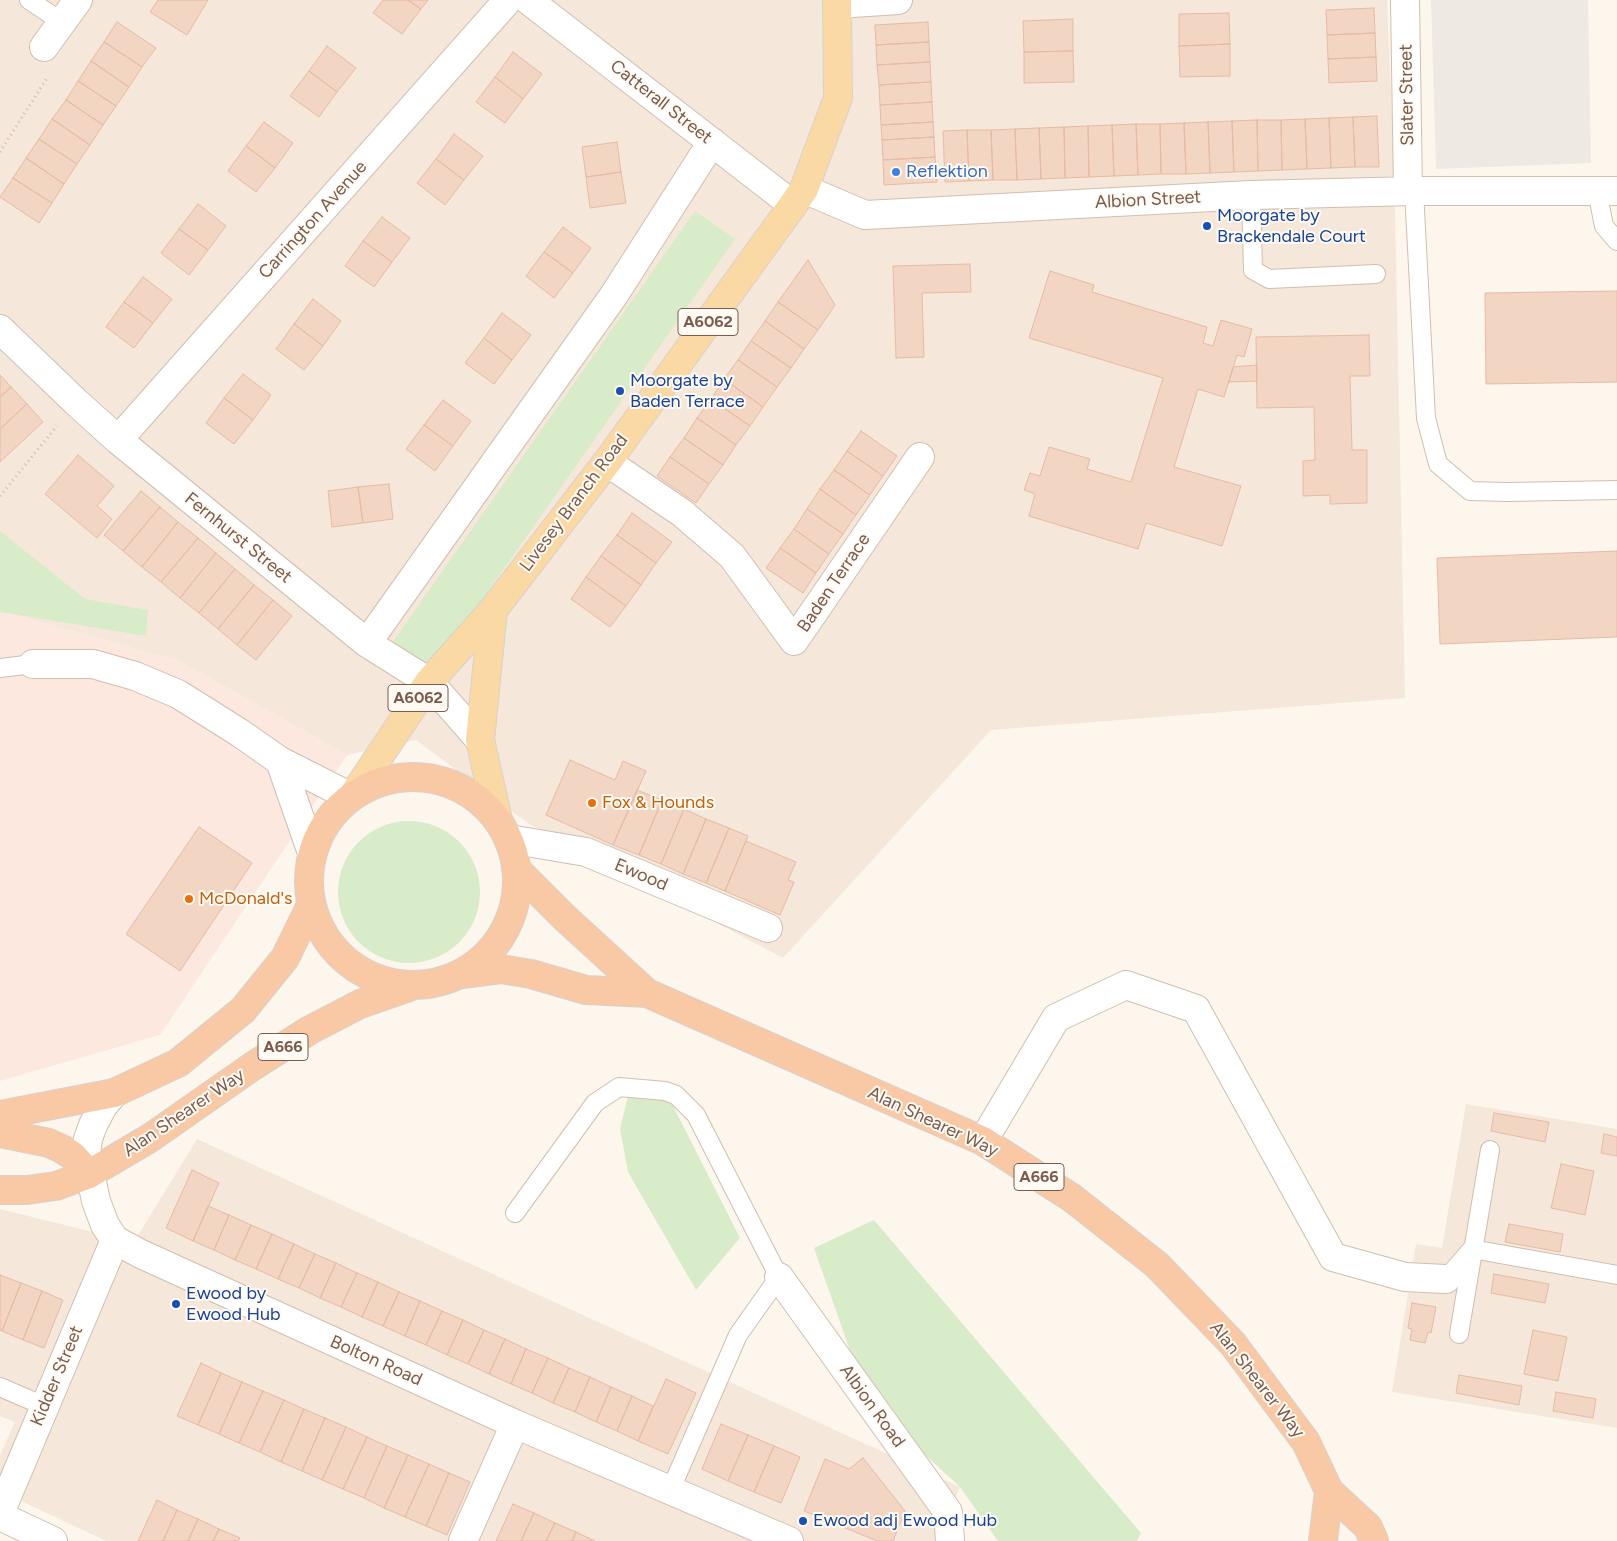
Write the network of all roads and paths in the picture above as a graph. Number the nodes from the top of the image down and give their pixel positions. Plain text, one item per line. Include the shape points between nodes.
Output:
1 (29, 0) edge
2 (78, 0) edge
3 (508, 0) edge
4 (528, 0) edge
5 (898, 0) edge
6 (1405, 0) edge
7 (838, 2) edge
8 (62, 22) junction
9 (44, 47) joint
10 (712, 142) junction
11 (0, 152) edge
12 (1411, 191) junction
13 (1607, 191) edge
14 (1251, 195) junction
15 (798, 197) junction
16 (1617, 240) edge
17 (1376, 274) dead end
18 (0, 329) edge
19 (76, 402) junction
20 (118, 440) junction
21 (920, 457) dead end
22 (607, 462) junction
23 (1617, 490) edge
24 (0, 496) edge
25 (493, 610) junction
26 (367, 643) junction
27 (33, 664) joint
28 (0, 668) edge
29 (429, 682) junction
30 (480, 740) junction
31 (280, 761) junction
32 (352, 796) junction
33 (503, 829) junction
34 (312, 853) junction
35 (517, 870) junction
36 (311, 905) junction
37 (768, 928) dead end
38 (461, 974) junction
39 (413, 986) junction
40 (647, 993) junction
41 (114, 1093) junction
42 (0, 1115) edge
43 (0, 1133) edge
44 (983, 1141) junction
45 (1490, 1150) dead end
46 (89, 1174) junction
47 (0, 1190) edge
48 (515, 1213) dead end
49 (115, 1240) junction
50 (1472, 1250) junction
51 (1617, 1275) edge
52 (779, 1277) junction
53 (1446, 1279) joint
54 (1458, 1334) dead end
55 (0, 1387) edge
56 (44, 1406) junction
57 (515, 1424) junction
58 (670, 1490) junction
59 (1329, 1492) junction
60 (0, 1514) edge
61 (53, 1541) edge
62 (462, 1541) edge
63 (789, 1541) edge
64 (950, 1541) edge
65 (1323, 1541) edge
66 (1374, 1541) edge

1 - 8 lane
2 - 8 street
3 - 20 street, Carrington Avenue
4 - 10 street, Catterall Street
5 - 7 street
6 - 12 street, Slater Street
7 - 15 main road, Livesey Branch Road / A6062 via 838,98
8 - 9 street
9 - 11 path via 55,65
10 - 15 street, Catterall Street
10 - 26 street via 614,295
12 - 13 street, Albion Street
12 - 14 street, Albion Street
12 - 23 lane via 1426,418 1438,464 1470,491
13 - 16 lane via 1604,226
14 - 15 street, Albion Street via 865,215
14 - 17 lane via 1253,270 1269,279
15 - 22 main road, Livesey Branch Road / A6062
18 - 19 street, Fernhurst Street
19 - 20 street, Fernhurst Street
19 - 24 path
20 - 26 street, Fernhurst Street
21 - 22 street, Baden Terrace via 794,641 732,556 682,513
22 - 25 main road, Livesey Branch Road / A6062
25 - 29 main road, Livesey Branch Road / A6062
25 - 30 main road
26 - 29 street, Fernhurst Street
27 - 28 lane
27 - 31 street via 93,664 135,676 178,694
29 - 30 street, Fernhurst Street
29 - 32 main road, Livesey Branch Road / A6062
30 - 33 main road
31 - 32 street
31 - 34 street
32 - 33 highway, A666 via 383,781 415,776 446,782 475,797
32 - 34 highway, A666 via 327,822
33 - 35 highway, A666
33 - 37 street, Ewood via 586,852
34 - 36 highway, A666 via 308,879
35 - 38 highway, A666 via 516,901 505,930 486,956
35 - 40 highway, Alan Shearer Way / A666
36 - 39 highway, A666 via 325,937 348,964 378,980
36 - 41 highway via 285,958 243,1010 178,1063
38 - 39 highway, A666 via 438,983
38 - 40 highway, Alan Shearer Way / A666 via 501,969 586,990
39 - 46 highway, Alan Shearer Way / A666 via 360,1004 310,1030 150,1138
40 - 44 highway, Alan Shearer Way / A666
41 - 42 highway
41 - 46 street via 92,1125 86,1153
43 - 46 highway via 62,1149
44 - 53 street via 1056,1018 1126,985 1196,1008 1333,1257 1405,1277
44 - 59 highway, Alan Shearer Way / A666 via 1072,1198 1157,1265 1233,1344 1306,1442
45 - 50 lane
46 - 47 highway, A666 via 56,1186
46 - 49 street via 105,1225
48 - 52 lane via 595,1103 619,1087 665,1091 676,1095 696,1115
49 - 56 street, Kidder Street
49 - 57 street, Bolton Road
50 - 51 lane
50 - 53 lane
50 - 54 lane
52 - 58 lane via 738,1335
52 - 64 street, Albion Road via 948,1512
55 - 56 lane
56 - 60 street, Kidder Street
57 - 58 street, Bolton Road
57 - 62 street
58 - 63 street, Bolton Road
59 - 65 highway
59 - 66 highway, Alan Shearer Way / A666 via 1368,1527
60 - 61 street

